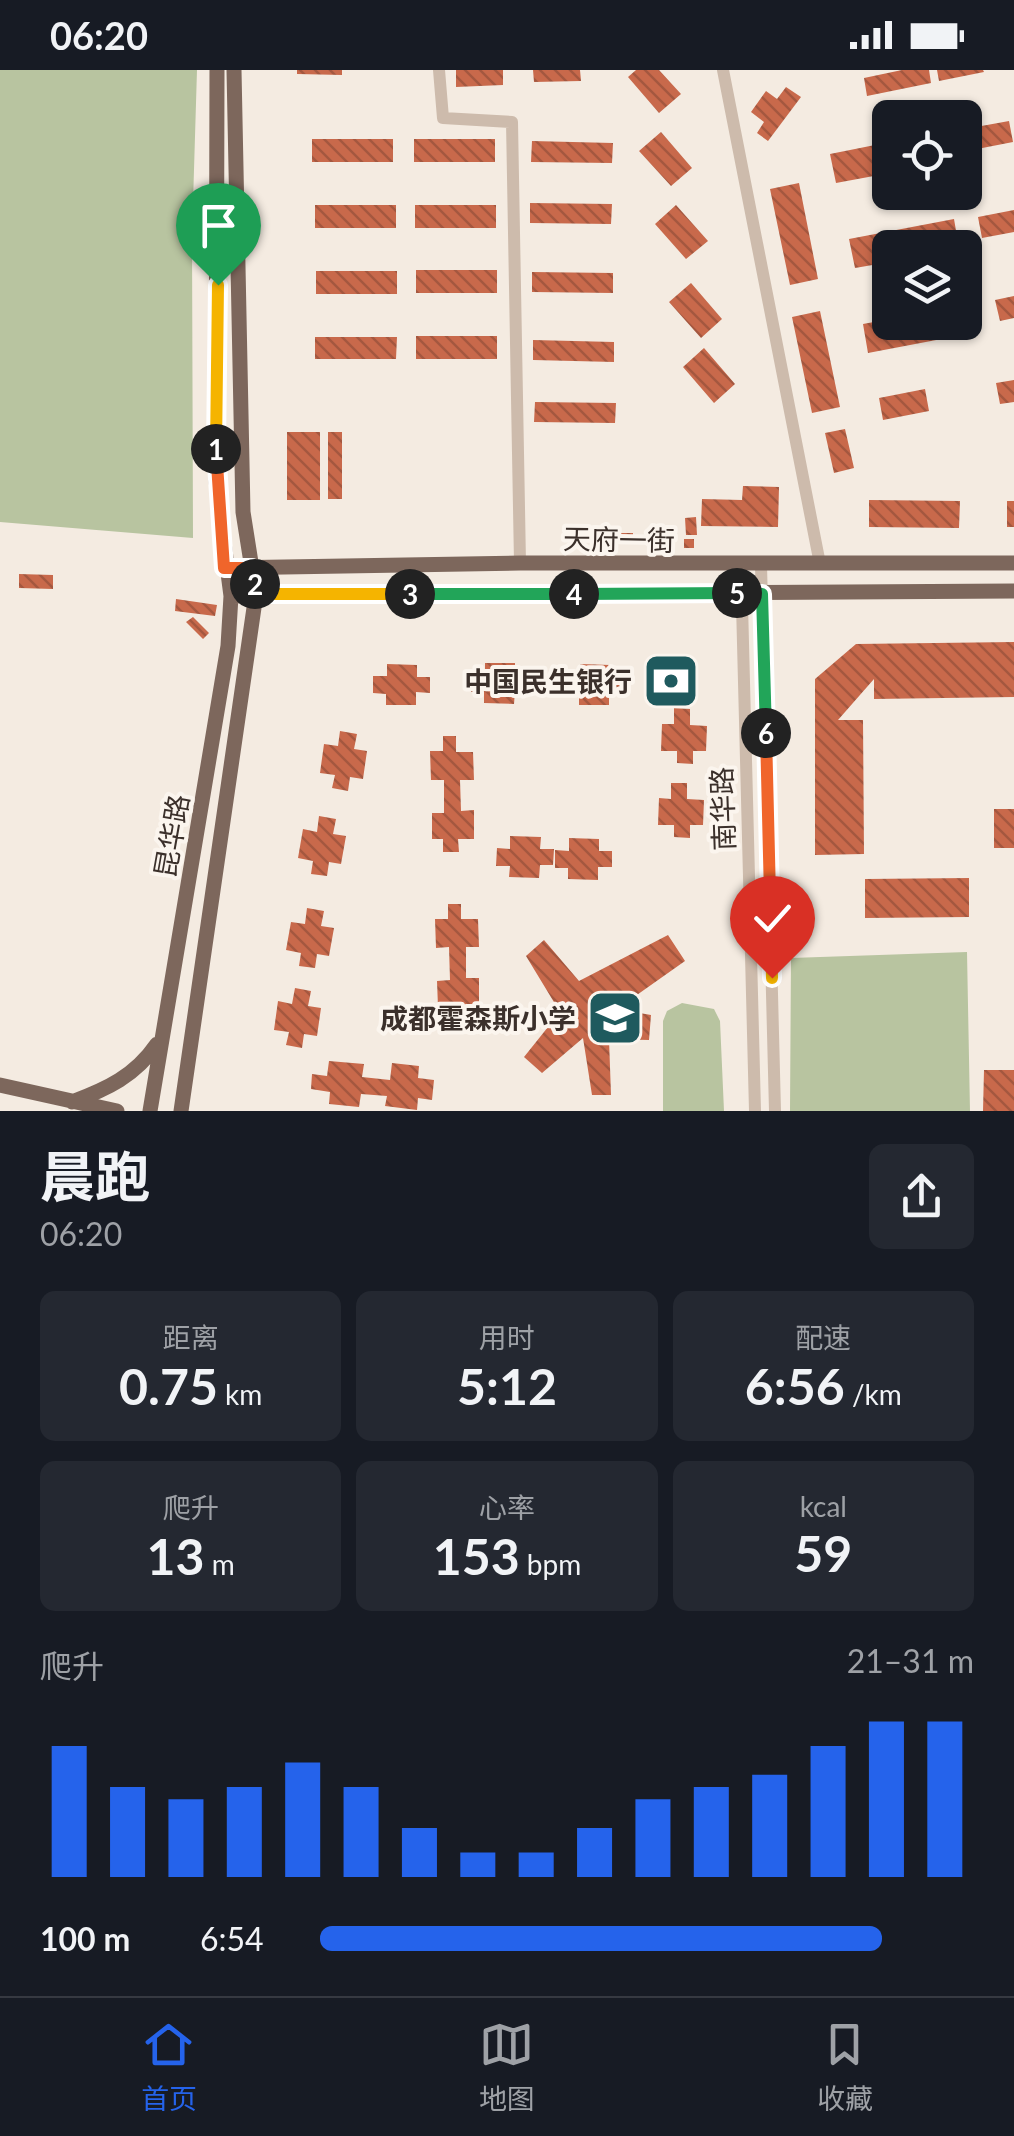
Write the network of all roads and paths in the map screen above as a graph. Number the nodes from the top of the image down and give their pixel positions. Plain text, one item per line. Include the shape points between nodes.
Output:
1 (218, 70) edge
2 (234, 70) edge
3 (439, 70) edge
4 (723, 70) edge
5 (520, 563) junction
6 (1014, 563) edge
7 (762, 564) junction
8 (820, 564) junction
9 (741, 565) junction
10 (224, 568) junction
11 (252, 568) junction
12 (1014, 591) edge
13 (741, 593) junction
14 (256, 594) junction
15 (762, 594) junction
16 (230, 596) junction
17 (162, 1038) junction
18 (0, 1086) edge
19 (72, 1102) junction
20 (117, 1111) edge
21 (150, 1111) edge
22 (181, 1111) edge
23 (755, 1111) edge
24 (775, 1111) edge

1 - 10 main road, 昆华路 via 216,482
2 - 11 main road, 昆华路 via 242,493
3 - 5 street via 443,118 512,122
4 - 8 street
5 - 9 main road, 天府一街
5 - 11 main road, 天府一街
6 - 8 main road, 天府一街
7 - 8 main road, 天府一街
7 - 9 main road, 天府一街
7 - 15 street
9 - 13 street, 南华路
10 - 11 main road, 天府一街
10 - 16 main road, 昆华路
11 - 14 main road, 昆华路
12 - 15 main road, 天府一街
13 - 14 main road, 天府一街
13 - 15 main road, 天府一街
13 - 23 street, 南华路
14 - 16 main road, 天府一街
14 - 22 main road, 昆华路
15 - 24 street
16 - 17 main road, 昆华路 via 228,646
17 - 19 main road via 142,1066
17 - 21 main road, 昆华路
18 - 19 main road
19 - 20 main road

